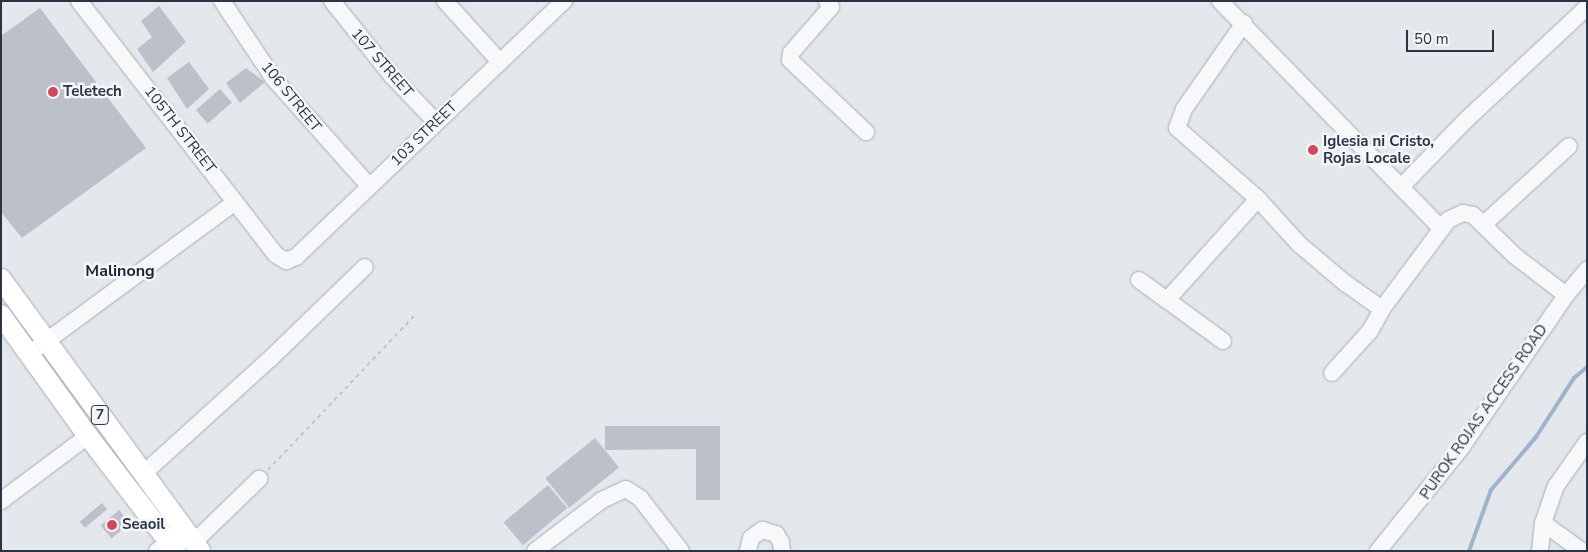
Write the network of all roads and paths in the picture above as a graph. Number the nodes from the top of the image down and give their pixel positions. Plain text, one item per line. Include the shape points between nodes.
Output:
1 (79, 1) edge
2 (222, 1) edge
3 (332, 1) edge
4 (445, 1) edge
5 (1220, 1) edge
6 (563, 2) edge
7 (831, 3) edge
8 (1587, 7) edge
9 (1244, 24) junction
10 (500, 62) junction
11 (436, 122) junction
12 (866, 132) dead end
13 (1569, 146) dead end
14 (369, 186) junction
15 (1401, 187) junction
16 (1258, 199) junction
17 (235, 202) junction
18 (1484, 224) junction
19 (1442, 229) junction
20 (282, 259) joint
21 (365, 267) dead end
22 (1587, 270) edge
23 (1, 279) edge
24 (1139, 280) dead end
25 (1566, 295) junction
26 (1167, 300) junction
27 (1382, 309) junction
28 (416, 314) dead end
29 (1, 316) edge
30 (47, 341) junction
31 (1223, 341) dead end
32 (29, 354) junction
33 (1332, 373) dead end
34 (88, 436) junction
35 (1587, 442) edge
36 (143, 474) junction
37 (259, 479) joint
38 (1, 501) edge
39 (1543, 523) junction
40 (180, 544) edge
41 (535, 551) edge
42 (681, 551) edge
43 (748, 551) edge
44 (782, 551) edge
45 (1378, 551) edge
46 (1540, 551) edge
47 (1582, 551) edge

1 - 17 street, 105TH STREET
2 - 14 street, 106 STREET via 274,79
3 - 11 street, 107 STREET via 386,69
4 - 10 street
5 - 9 street
6 - 10 street, 103 STREET
7 - 12 street via 791,53 790,60
8 - 15 street via 1514,74
9 - 15 street
9 - 16 street via 1184,109 1177,128
10 - 11 street, 103 STREET
11 - 14 street, 103 STREET
13 - 18 street
14 - 20 street, 103 STREET via 296,257 289,261
15 - 19 street
16 - 26 street
16 - 27 street via 1299,244 1345,284
17 - 20 street, 105TH STREET
17 - 30 street
18 - 19 street via 1473,215 1463,213 1448,220
18 - 25 street via 1515,256
19 - 27 street
21 - 36 street
22 - 25 street, PUROK ROJAS ACCESS ROAD
23 - 30 main road, 7
24 - 26 street
25 - 45 street, PUROK ROJAS ACCESS ROAD via 1461,448
26 - 31 street
27 - 33 street via 1370,331
28 - 37 path
29 - 32 main road, 7
30 - 32 street
30 - 36 main road, 7
32 - 34 main road, 7
34 - 38 street
34 - 40 main road, 7
35 - 39 street via 1556,486
36 - 40 main road, 7
37 - 40 street
39 - 46 street
39 - 47 street
41 - 42 street via 602,500 626,489 640,498
43 - 44 street via 751,538 762,530 776,534 782,542

